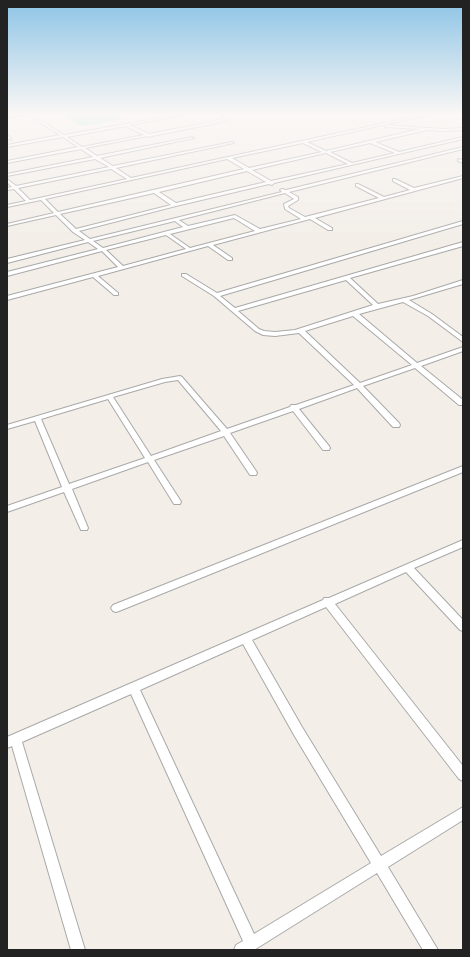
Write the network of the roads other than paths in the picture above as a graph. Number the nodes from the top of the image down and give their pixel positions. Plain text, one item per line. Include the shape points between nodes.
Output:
1 (25, 159) edge
2 (92, 159) edge
3 (96, 159) edge
4 (152, 159) edge
5 (224, 159) edge
6 (229, 159) edge
7 (298, 159) edge
8 (341, 159) edge
9 (369, 159) edge
10 (418, 159) edge
11 (423, 159) edge
12 (216, 160) joint
13 (7, 162) edge
14 (432, 162) dead end
15 (350, 163) junction
16 (110, 167) junction
17 (249, 170) junction
18 (7, 175) edge
19 (463, 177) edge
20 (130, 179) junction
21 (7, 180) edge
22 (395, 180) dead end
23 (270, 182) junction
24 (358, 185) dead end
25 (14, 188) junction
26 (7, 189) edge
27 (414, 190) junction
28 (284, 191) junction
29 (156, 192) junction
30 (41, 198) junction
31 (383, 198) junction
32 (28, 201) junction
33 (175, 205) junction
34 (7, 206) edge
35 (56, 214) junction
36 (307, 218) junction
37 (175, 219) junction
38 (463, 222) edge
39 (7, 226) edge
40 (187, 228) junction
41 (330, 229) dead end
42 (74, 230) junction
43 (259, 231) junction
44 (166, 233) junction
45 (89, 240) junction
46 (209, 244) junction
47 (463, 244) edge
48 (189, 249) junction
49 (103, 250) junction
50 (230, 259) dead end
51 (7, 260) edge
52 (122, 268) junction
53 (7, 274) edge
54 (94, 275) junction
55 (184, 275) dead end
56 (347, 278) junction
57 (463, 282) edge
58 (456, 284) junction
59 (463, 289) edge
60 (116, 294) dead end
61 (216, 294) junction
62 (7, 298) edge
63 (404, 300) junction
64 (377, 306) junction
65 (234, 310) junction
66 (354, 313) junction
67 (300, 330) junction
68 (463, 340) edge
69 (463, 348) edge
70 (416, 365) junction
71 (358, 385) junction
72 (109, 396) junction
73 (463, 402) edge
74 (294, 407) junction
75 (37, 418) junction
76 (396, 425) dead end
77 (7, 426) edge
78 (225, 432) junction
79 (326, 448) dead end
80 (150, 459) junction
81 (463, 469) edge
82 (253, 473) dead end
83 (67, 488) junction
84 (177, 502) dead end
85 (7, 509) edge
86 (84, 528) dead end
87 (463, 543) edge
88 (408, 567) junction
89 (327, 601) junction
90 (116, 608) dead end
91 (463, 627) edge
92 (245, 638) junction
93 (133, 687) junction
94 (12, 741) edge
95 (463, 775) edge
96 (463, 813) edge
97 (378, 866) junction
98 (246, 947) edge
99 (78, 950) edge
100 (432, 950) edge

1 - 13 street
2 - 18 street
3 - 16 street
4 - 16 street
5 - 12 street
6 - 17 street
7 - 17 street
8 - 15 street
9 - 15 street
10 - 28 street
11 - 14 street
12 - 20 street
15 - 23 street
16 - 20 street
16 - 25 street
17 - 23 street
17 - 29 street
19 - 27 street
20 - 30 street
21 - 25 street
22 - 27 street
23 - 28 street
23 - 33 street
24 - 31 street
25 - 26 street
25 - 32 street
27 - 31 street
28 - 36 street via 296,198 286,205 287,209
28 - 37 street
29 - 33 street
29 - 35 street
30 - 32 street
30 - 35 street
31 - 36 street
32 - 34 street
33 - 42 street
35 - 39 street
35 - 42 street
36 - 41 street
36 - 43 street
37 - 40 street
37 - 45 street
38 - 61 street
40 - 43 street via 235,216
40 - 44 street
42 - 45 street
43 - 46 street
44 - 48 street
44 - 49 street
45 - 49 street
45 - 51 street
46 - 48 street
46 - 50 street
47 - 56 street
48 - 52 street
49 - 52 street
49 - 53 street
52 - 54 street
54 - 60 street
54 - 62 street
55 - 61 street
56 - 64 street
56 - 65 street
57 - 58 street
58 - 59 street
58 - 63 street
61 - 65 street
63 - 64 street
63 - 68 street via 430,315
64 - 66 street
65 - 67 street via 263,333
66 - 67 street
66 - 70 street
67 - 71 street
69 - 70 street
70 - 71 street
70 - 73 street via 461,403
71 - 74 street
71 - 76 street
72 - 75 street
72 - 78 street via 180,378
72 - 80 street
74 - 78 street
74 - 79 street
75 - 77 street
75 - 83 street
78 - 80 street
78 - 82 street
80 - 83 street
80 - 84 street
81 - 90 street
83 - 85 street
83 - 86 street
87 - 88 street
88 - 89 street
88 - 91 street
89 - 92 street
89 - 95 street
92 - 93 street
92 - 97 street
93 - 94 street
93 - 98 street
94 - 99 street
96 - 97 street
97 - 98 street
97 - 100 street

